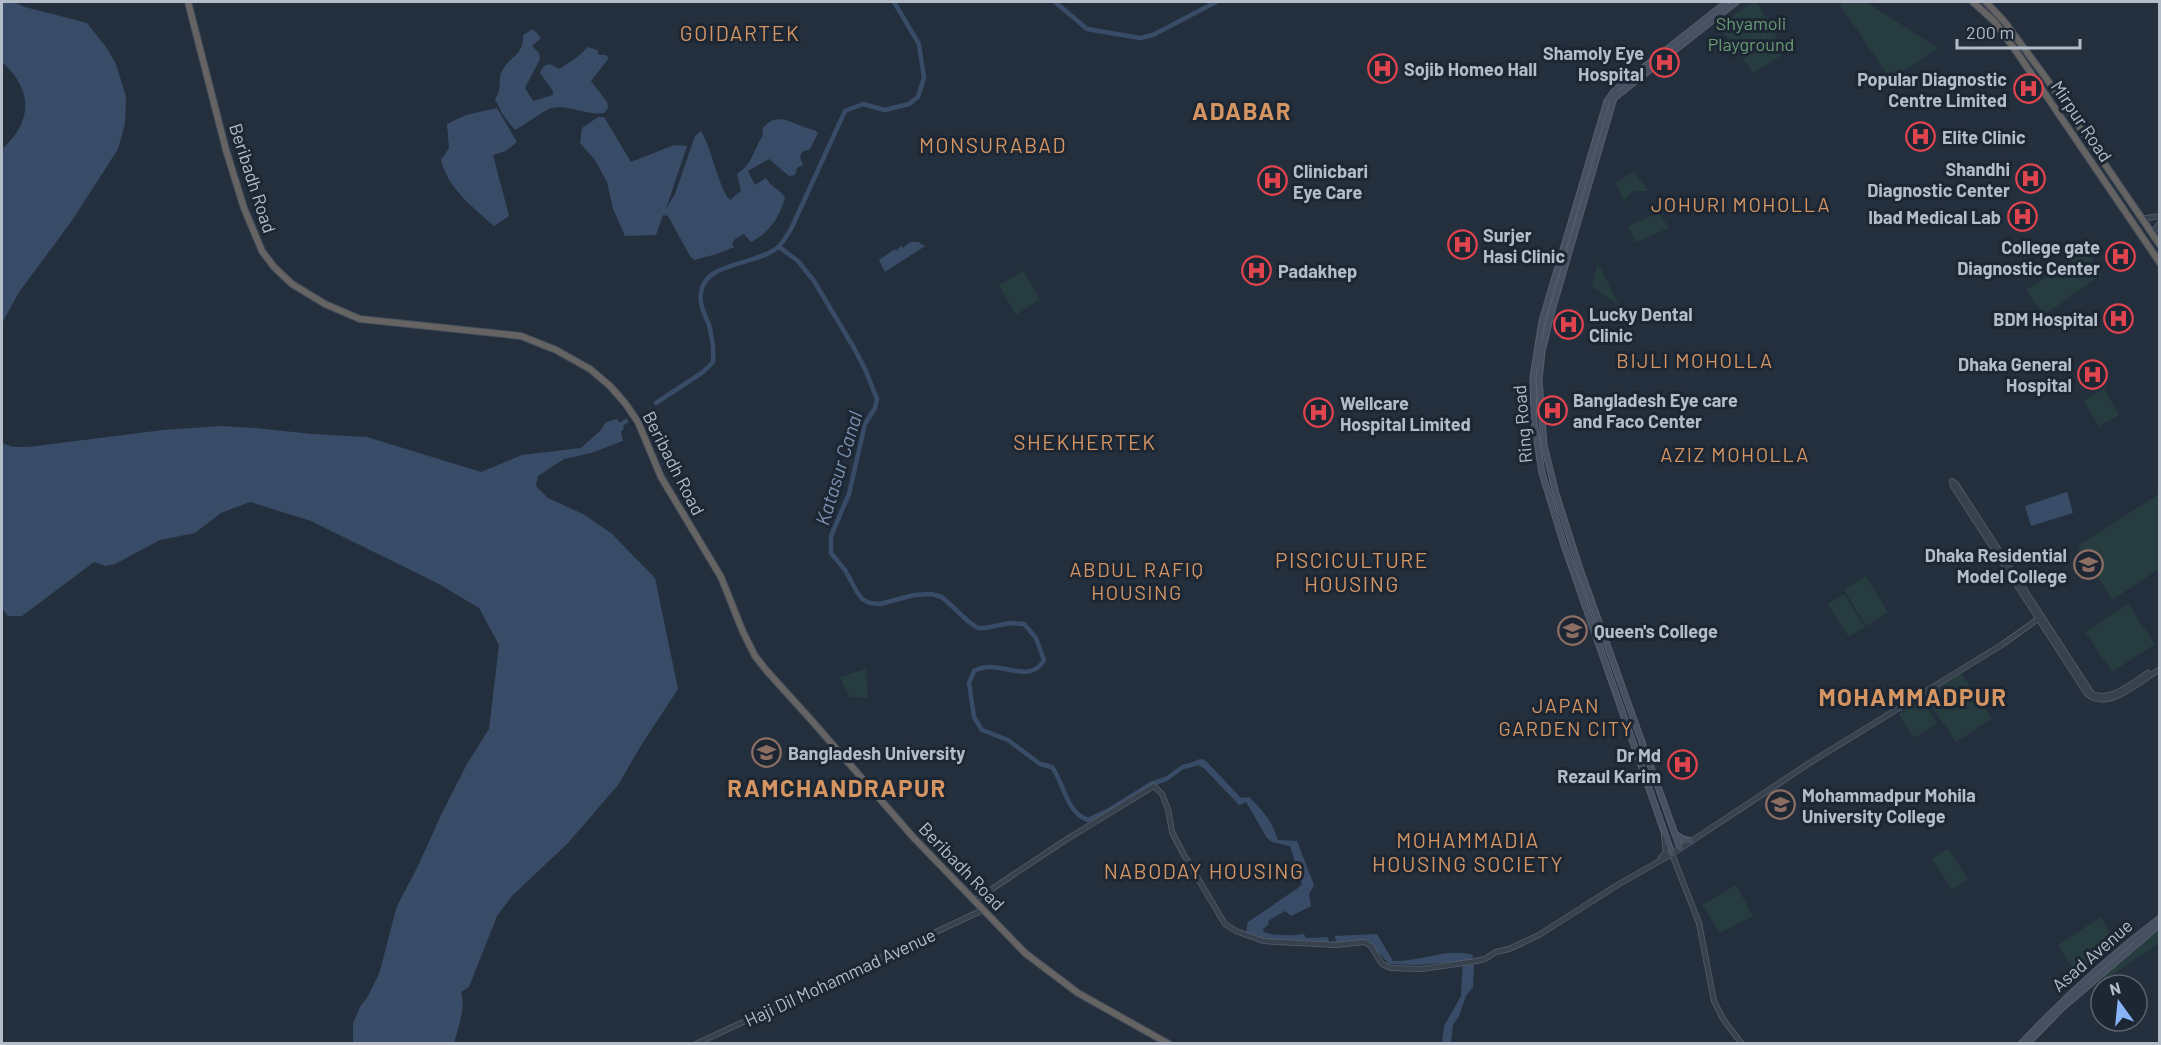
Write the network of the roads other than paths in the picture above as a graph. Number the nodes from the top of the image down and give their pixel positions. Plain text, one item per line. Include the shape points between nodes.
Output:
1 (188, 2) edge
2 (1727, 2) edge
3 (1736, 2) edge
4 (1973, 2) edge
5 (1986, 2) edge
6 (2067, 109) junction
7 (2059, 114) junction
8 (2160, 216) edge
9 (2141, 219) junction
10 (2160, 223) edge
11 (2152, 234) junction
12 (2160, 245) edge
13 (2160, 263) edge
14 (2039, 618) junction
15 (2160, 667) edge
16 (1634, 716) junction
17 (1624, 719) junction
18 (1656, 782) junction
19 (1647, 785) junction
20 (1665, 833) junction
21 (1673, 833) junction
22 (1691, 841) junction
23 (1680, 848) junction
24 (1672, 854) junction
25 (1649, 867) junction
26 (974, 902) junction
27 (983, 910) junction
28 (2160, 918) edge
29 (2160, 924) edge
30 (703, 1042) edge
31 (696, 1044) edge
32 (1169, 1044) edge
33 (1742, 1044) edge
34 (2021, 1044) edge
35 (2027, 1044) edge

1 - 26 highway, Beribadh Road via 243,208 262,251 274,267 292,284 325,304 360,319 520,336 556,350 590,369 610,386 638,422 661,477 721,577 755,656
2 - 17 main road, Ring Road via 1615,90 1608,101 1546,306 1534,367 1532,400 1542,473
3 - 16 main road, Ring Road via 1614,98 1542,352 1539,398 1549,470 1581,572
4 - 7 highway, Mirpur Road via 1995,22
5 - 6 highway, Mirpur Road
6 - 7 highway
6 - 9 highway, Mirpur Road
7 - 13 highway, Mirpur Road
8 - 9 street
9 - 11 highway, Mirpur Road
10 - 11 street
11 - 12 highway, Mirpur Road
14 - 14 street via 1953,486 1952,481 1956,484
14 - 15 street via 2087,694 2097,701
14 - 22 street
16 - 17 main road
16 - 18 main road, Ring Road
17 - 19 main road, Ring Road
18 - 19 main road
18 - 21 main road, Ring Road
19 - 20 main road, Ring Road
20 - 24 main road, Ring Road
20 - 25 street via 1666,852
21 - 22 main road
21 - 23 main road, Ring Road
22 - 23 street
23 - 24 street
24 - 25 street
24 - 33 street via 1699,923 1714,1001
25 - 26 street via 1539,935 1485,959 1421,969 1391,968 1382,964 1364,942 1336,945 1263,941 1225,924 1184,855 1162,794 1154,786
26 - 27 highway, Beribadh Road
27 - 30 street, Haji Dil Mohammad Avenue
27 - 32 highway, Beribadh Road via 1025,953 1060,980
28 - 34 main road, Asad Avenue via 2063,1001
29 - 35 main road, Asad Avenue via 2061,1008
30 - 31 street, Haji Dil Mohammad Avenue

